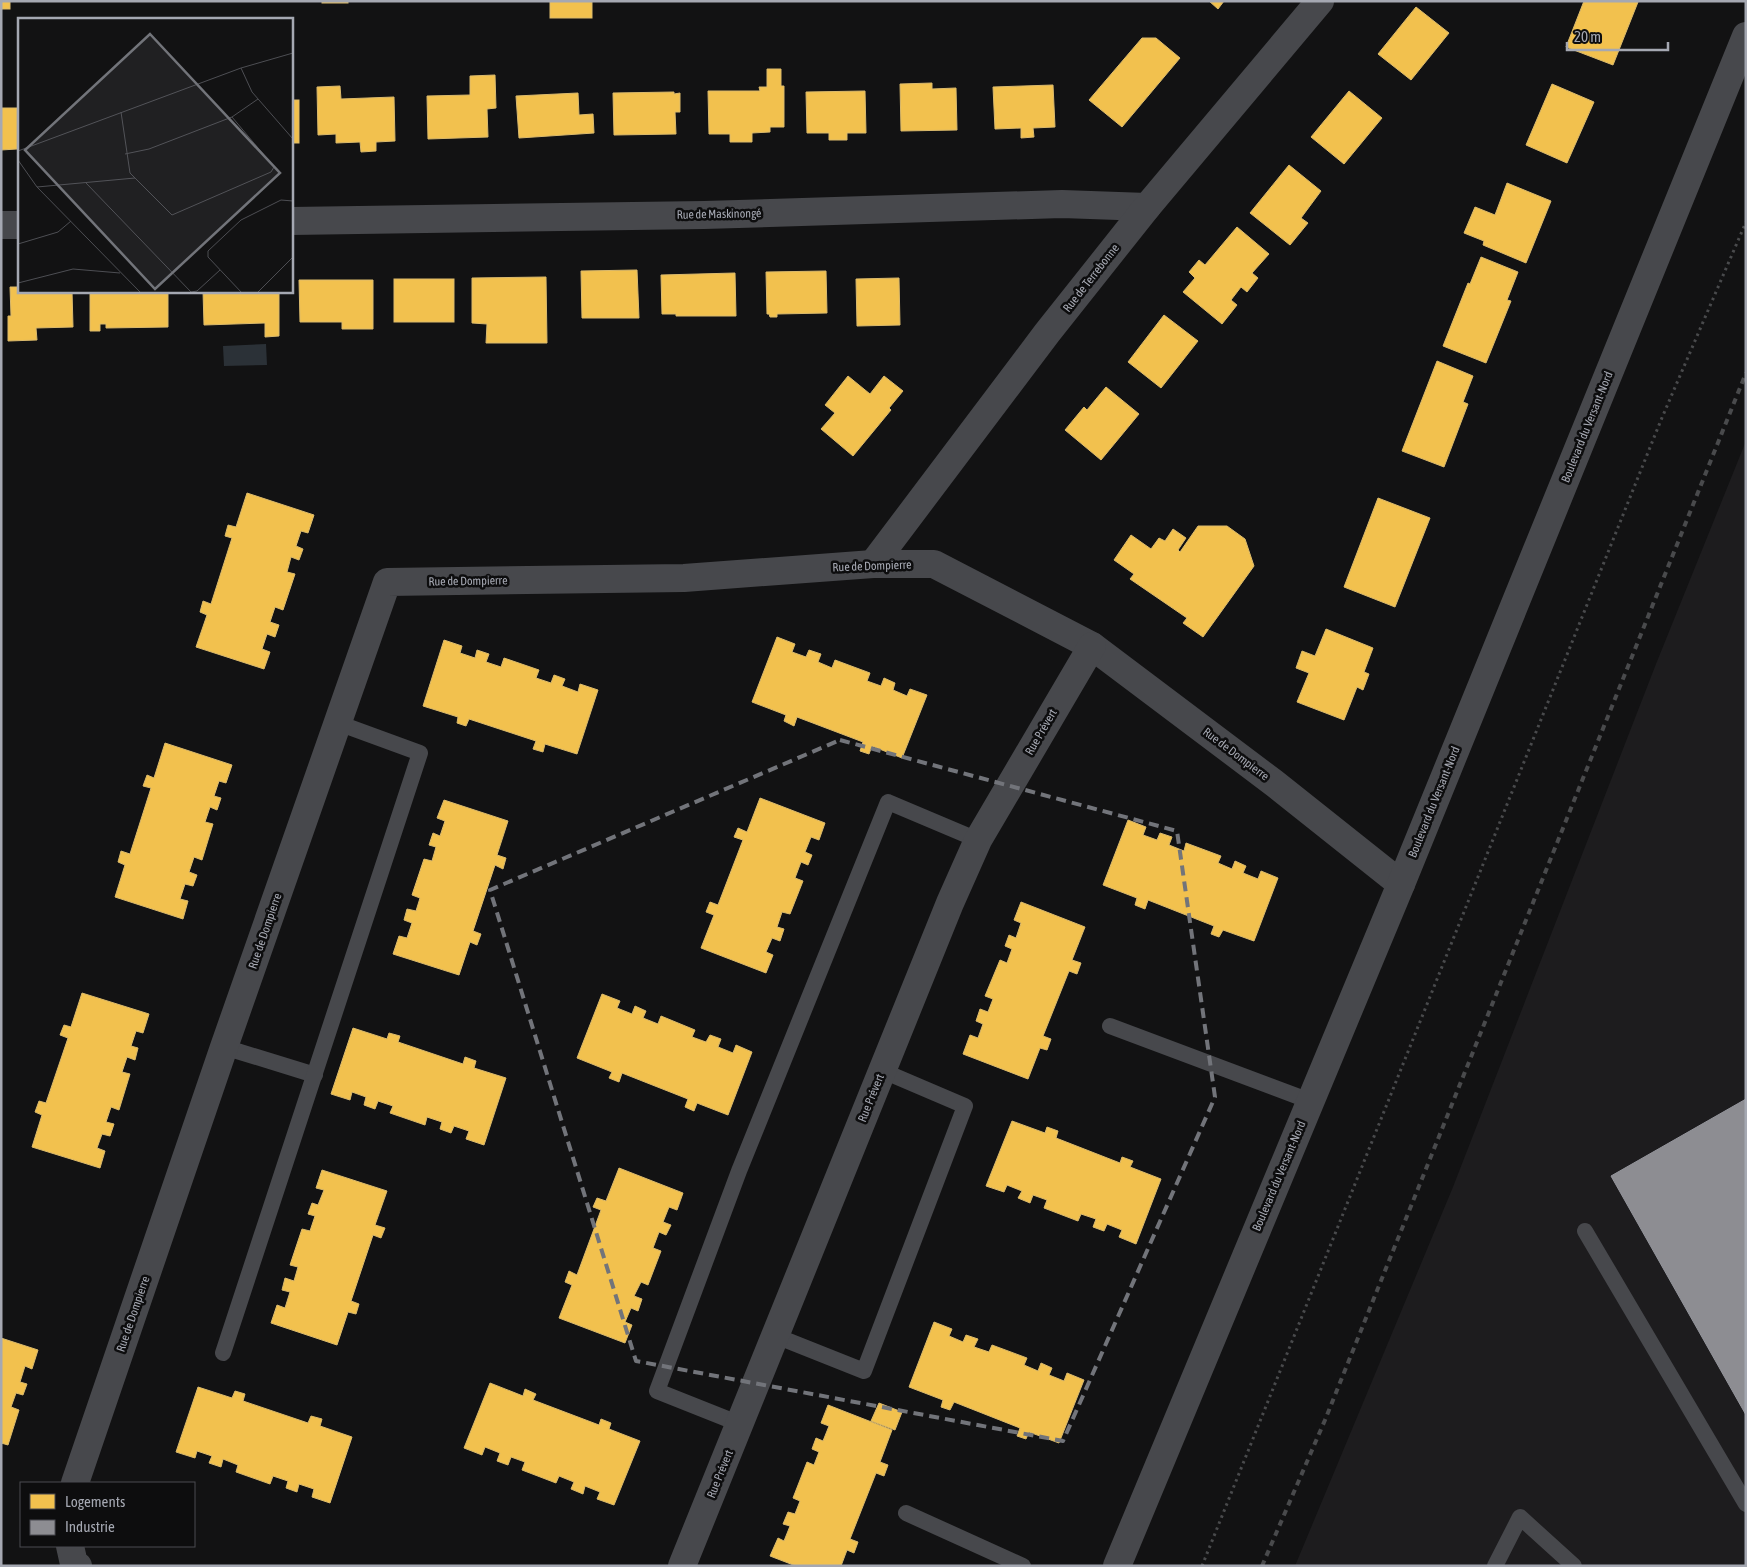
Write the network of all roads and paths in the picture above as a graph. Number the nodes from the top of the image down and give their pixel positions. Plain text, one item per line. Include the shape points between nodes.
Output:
1 (1320, 1) edge
2 (1746, 36) edge
3 (1148, 206) junction
4 (292, 221) edge
5 (1746, 222) edge
6 (1, 225) edge
7 (18, 225) edge
8 (873, 564) junction
9 (1092, 646) junction
10 (338, 723) junction
11 (978, 840) junction
12 (1401, 884) junction
13 (1110, 1026) dead end
14 (224, 1047) junction
15 (882, 1071) junction
16 (314, 1075) junction
17 (1310, 1101) junction
18 (1585, 1231) dead end
19 (776, 1336) junction
20 (223, 1353) dead end
21 (740, 1424) junction
22 (75, 1482) edge
23 (1746, 1504) edge
24 (906, 1514) dead end
25 (70, 1547) edge
26 (78, 1566) edge
27 (682, 1566) edge
28 (1023, 1566) edge
29 (1117, 1566) edge
30 (1202, 1566) edge
31 (1495, 1566) edge
32 (1574, 1566) edge

1 - 3 street, Rue de Terrebonne
2 - 12 street, Boulevard du Versant-Nord
3 - 4 street, Rue de Maskinongé via 1062,204 694,215
3 - 8 street, Rue de Terrebonne
5 - 30 path via 1657,428
6 - 7 street
8 - 9 street, Rue de Dompierre via 934,564
8 - 10 street, Rue de Dompierre via 684,578 387,582
9 - 11 street, Rue Prévert
9 - 12 street, Rue de Dompierre via 1274,783
10 - 14 street, Rue de Dompierre
10 - 16 lane via 420,752
11 - 15 street, Rue Prévert
11 - 21 lane via 888,802 739,1171 657,1391
12 - 17 street, Boulevard du Versant-Nord
13 - 17 lane
14 - 16 lane
14 - 22 street, Rue de Dompierre
15 - 19 street, Rue Prévert
15 - 19 lane via 965,1106 864,1371
16 - 20 lane
17 - 29 street, Boulevard du Versant-Nord
18 - 23 lane
19 - 21 street, Rue Prévert
21 - 27 street, Rue Prévert
24 - 28 lane
25 - 26 street via 74,1564
31 - 32 lane via 1520,1517

